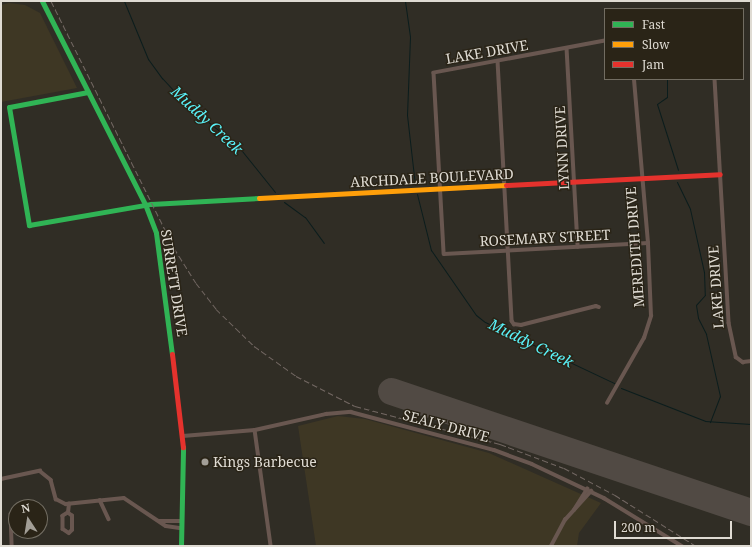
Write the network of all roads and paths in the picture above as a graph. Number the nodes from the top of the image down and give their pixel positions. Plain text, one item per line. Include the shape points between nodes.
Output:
1 (42, 1) edge
2 (604, 41) edge
3 (568, 48) junction
4 (498, 61) junction
5 (634, 80) edge
6 (714, 80) edge
7 (88, 92) junction
8 (720, 174) junction
9 (641, 178) junction
10 (574, 182) junction
11 (505, 186) junction
12 (441, 189) junction
13 (145, 204) junction
14 (648, 243) junction
15 (578, 247) junction
16 (509, 250) junction
17 (444, 254) joint
18 (600, 307) dead end
19 (751, 361) edge
20 (607, 403) dead end
21 (255, 430) junction
22 (183, 436) junction
23 (1, 479) edge
24 (587, 489) junction
25 (591, 492) junction
26 (100, 500) junction
27 (68, 504) junction
28 (574, 510) junction
29 (68, 513) junction
30 (109, 519) dead end
31 (158, 521) junction
32 (181, 521) junction
33 (181, 528) junction
34 (181, 546) edge
35 (271, 546) edge
36 (551, 546) edge
37 (682, 546) edge

1 - 7 street, SURRETT DRIVE
2 - 3 street, LAKE DRIVE
3 - 4 street, LAKE DRIVE
3 - 10 street, LYNN DRIVE
4 - 11 street
4 - 12 street, LAKE DRIVE via 434,73
5 - 9 street, MEREDITH DRIVE
6 - 8 street, LAKE DRIVE
7 - 13 street, SURRETT DRIVE
7 - 13 street, ARCHDALE BOULEVARD via 9,107 29,225
8 - 9 street, ARCHDALE BOULEVARD
8 - 19 street, LAKE DRIVE via 730,331 736,357 743,362
9 - 10 street, ARCHDALE BOULEVARD
9 - 14 street, MEREDITH DRIVE
10 - 11 street, ARCHDALE BOULEVARD
10 - 15 street, LYNN DRIVE
11 - 12 street, ARCHDALE BOULEVARD
11 - 16 street
12 - 13 street, ARCHDALE BOULEVARD
12 - 17 street, LAKE DRIVE
13 - 22 street, SURRETT DRIVE via 156,233 161,262
14 - 15 street, ROSEMARY STREET
14 - 20 street, MEREDITH DRIVE via 652,304 650,321 644,338
15 - 16 street, ROSEMARY STREET
16 - 17 street, ROSEMARY STREET
16 - 18 street via 514,324 545,320
21 - 22 street, SEALY DRIVE
21 - 24 street, SEALY DRIVE via 326,414 351,412 494,450
21 - 35 street
22 - 32 street, SURRETT DRIVE
23 - 27 street via 35,471 44,472 52,480 56,499
24 - 25 street, SEALY DRIVE
24 - 28 street
25 - 28 street
25 - 37 street, SEALY DRIVE
26 - 27 street
26 - 30 street
26 - 31 street via 124,498
27 - 29 street
28 - 36 street via 556,534
29 - 29 street via 72,516 72,530 69,533 63,529 63,516
31 - 32 street
31 - 33 street via 170,527
32 - 33 street, SURRETT DRIVE
33 - 34 street, SURRETT DRIVE

